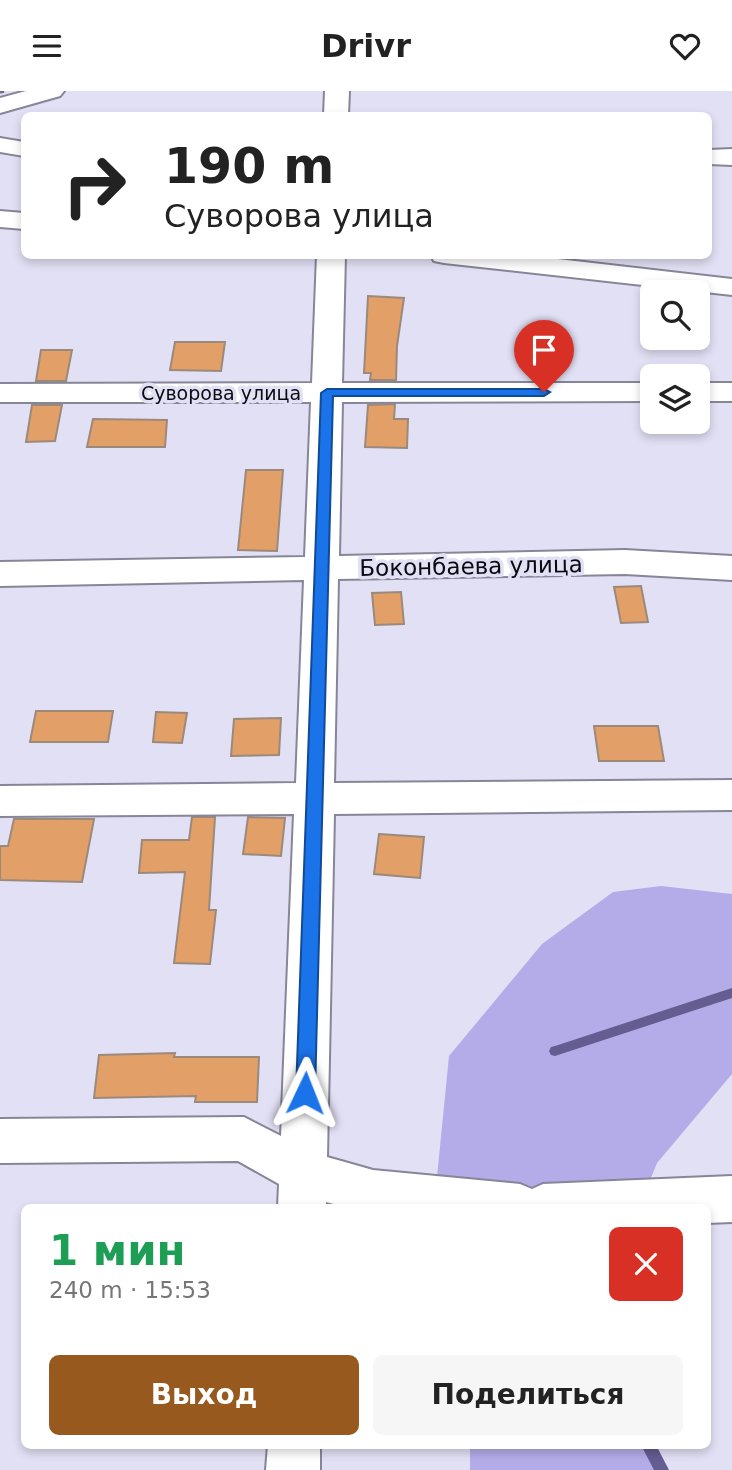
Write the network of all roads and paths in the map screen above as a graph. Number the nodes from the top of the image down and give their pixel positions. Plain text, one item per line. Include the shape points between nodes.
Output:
1 (52, 91) edge
2 (337, 91) edge
3 (0, 106) edge
4 (336, 112) edge
5 (0, 145) edge
6 (21, 148) edge
7 (712, 157) edge
8 (732, 157) edge
9 (0, 219) edge
10 (21, 221) edge
11 (331, 259) edge
12 (480, 259) edge
13 (732, 287) edge
14 (640, 392) edge
15 (710, 392) edge
16 (732, 392) edge
17 (0, 393) edge
18 (327, 393) junction
19 (732, 568) edge
20 (319, 569) junction
21 (0, 574) edge
22 (732, 795) edge
23 (314, 799) junction
24 (0, 801) edge
25 (0, 1141) edge
26 (302, 1191) edge
27 (732, 1199) edge
28 (488, 1204) edge
29 (614, 1204) edge
30 (294, 1449) edge
31 (293, 1470) edge

1 - 3 street
2 - 4 street
5 - 6 street
7 - 8 street
9 - 10 street
11 - 18 street
12 - 13 street
14 - 18 street, Суворова улица
15 - 16 street
17 - 18 street, Суворова улица
18 - 20 street
19 - 20 street, Боконбаева улица via 625,562
20 - 21 street, Боконбаева улица
20 - 23 street
22 - 23 street
23 - 24 street
23 - 26 street
25 - 26 street via 244,1139
26 - 28 street
27 - 29 street
30 - 31 street

